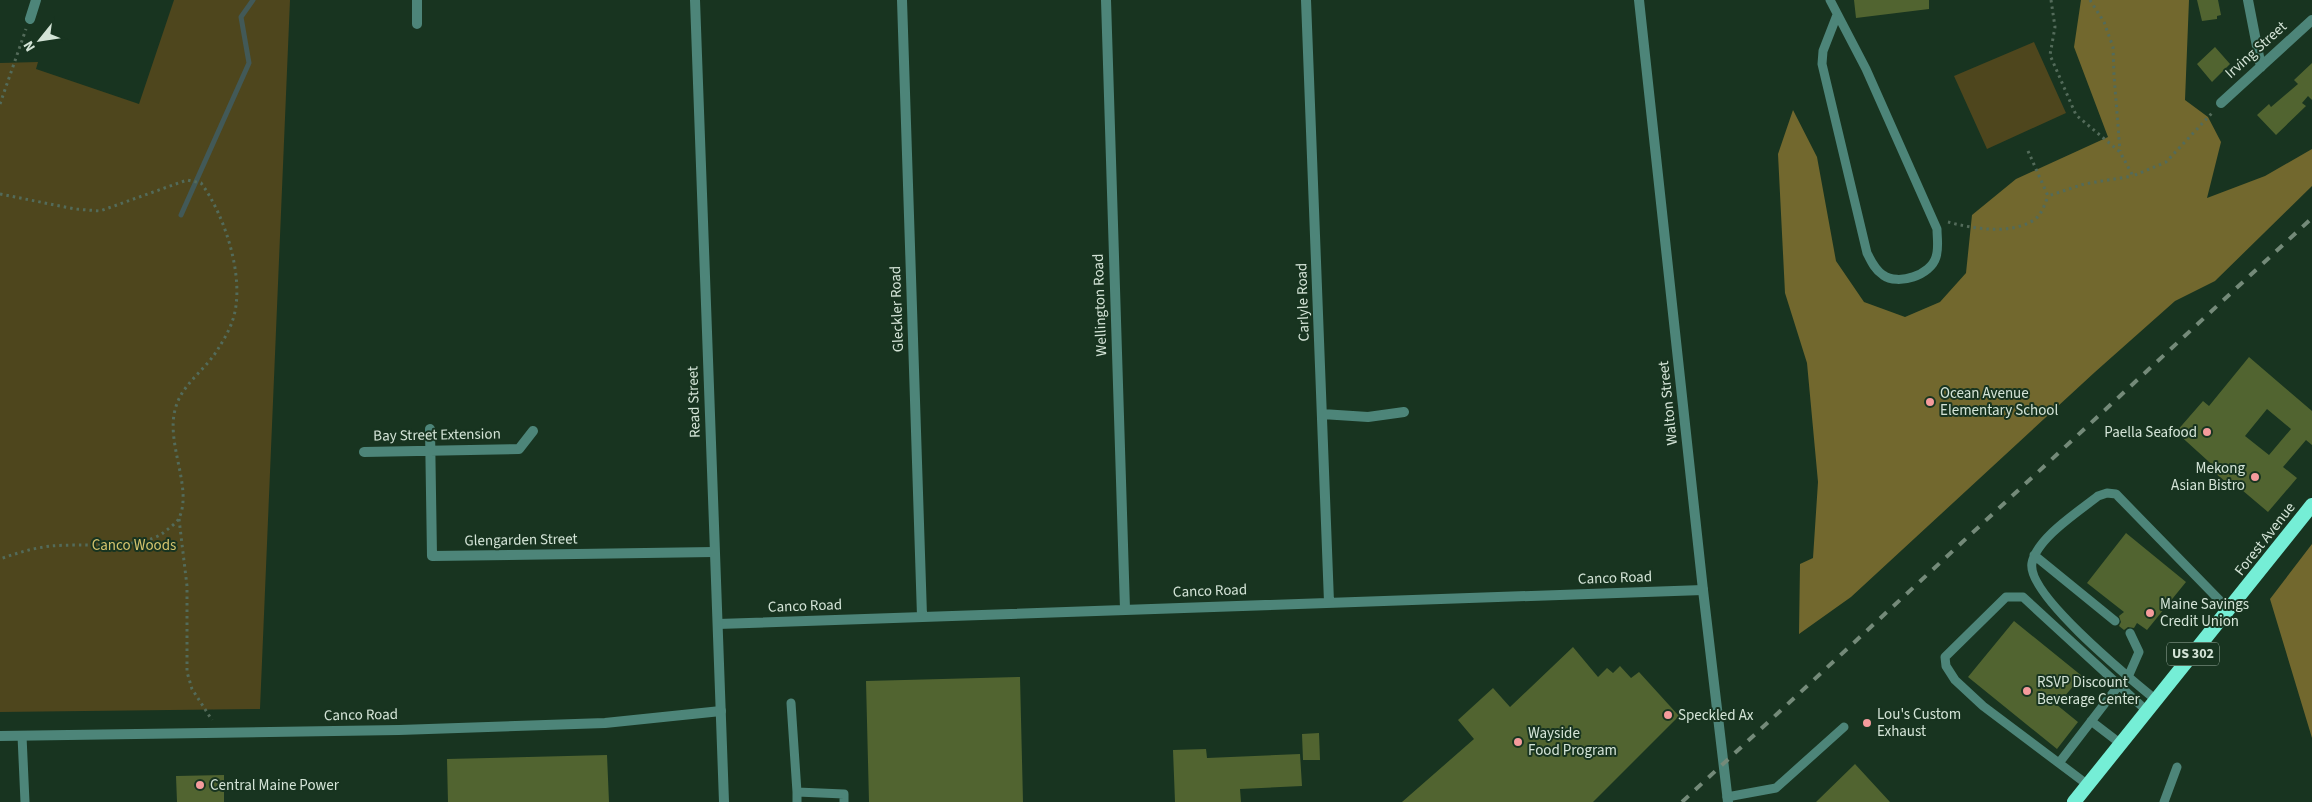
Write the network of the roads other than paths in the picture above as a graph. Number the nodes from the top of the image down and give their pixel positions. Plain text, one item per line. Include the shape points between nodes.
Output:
1 (36, 0) edge
2 (417, 0) edge
3 (695, 0) edge
4 (902, 0) edge
5 (1106, 0) edge
6 (1306, 0) edge
7 (1639, 0) edge
8 (1830, 0) edge
9 (2248, 0) edge
10 (1837, 15) junction
11 (30, 19) road end
12 (2312, 20) edge
13 (418, 24) dead end
14 (2261, 66) junction
15 (2221, 103) road end
16 (1404, 412) dead end
17 (1322, 414) junction
18 (430, 429) dead end
19 (532, 431) dead end
20 (430, 451) junction
21 (364, 452) dead end
22 (2312, 505) edge
23 (714, 552) junction
24 (2034, 555) junction
25 (1703, 590) junction
26 (1329, 602) junction
27 (1125, 609) junction
28 (2230, 610) junction
29 (922, 616) junction
30 (2115, 621) dead end
31 (718, 624) junction
32 (2130, 633) dead end
33 (2128, 677) junction
34 (2119, 685) junction
35 (2156, 700) junction
36 (791, 703) dead end
37 (722, 711) junction
38 (2147, 711) junction
39 (2091, 721) junction
40 (1844, 727) dead end
41 (0, 736) edge
42 (22, 736) junction
43 (2121, 744) junction
44 (2059, 763) junction
45 (2177, 767) dead end
46 (2088, 785) junction
47 (797, 797) edge
48 (1728, 800) edge
49 (25, 802) edge
50 (724, 802) edge
51 (844, 802) edge
52 (2074, 802) edge
53 (2164, 802) edge

1 - 11 street
2 - 13 street
3 - 23 street, Read Street
4 - 29 street, Gleckler Road
5 - 27 street, Wellington Road
6 - 17 street, Carlyle Road
7 - 25 street, Walton Street
8 - 10 lane
9 - 14 street
10 - 10 lane via 1824,45 1822,64 1867,253 1883,276 1899,280 1913,277 1927,269 1936,258 1937,229 1866,69
12 - 14 street, Irving Street
14 - 15 street, Irving Street
16 - 17 street via 1368,417
17 - 26 street, Carlyle Road
18 - 20 street
19 - 20 street, Bay Street Extension via 519,449
20 - 21 street, Bay Street Extension
20 - 23 street, Glengarden Street via 432,556
22 - 28 highway, Forest Avenue / US 302
23 - 31 street, Read Street
24 - 28 lane via 2046,538 2098,496 2116,494
24 - 30 lane
24 - 33 lane via 2032,575 2043,592 2099,653
25 - 26 street, Canco Road
25 - 48 street, Walton Street
26 - 27 street, Canco Road
27 - 29 street, Canco Road
28 - 35 highway, Forest Avenue / US 302
29 - 31 street, Canco Road
31 - 37 street, Read Street
32 - 33 lane via 2139,652
33 - 35 lane
34 - 38 lane
34 - 39 lane
34 - 44 lane via 2023,597 2006,597 1946,657 1946,666 1962,687
35 - 38 highway, Forest Avenue / US 302
36 - 47 lane
37 - 42 street, Canco Road via 605,723
37 - 50 street, Read Street
38 - 43 highway, Forest Avenue / US 302
39 - 43 lane
39 - 44 lane
40 - 48 lane via 1776,788
41 - 42 street, Canco Road
42 - 49 lane
43 - 46 highway, Forest Avenue / US 302
44 - 46 lane
45 - 53 lane
46 - 52 highway, Forest Avenue / US 302
47 - 51 lane via 844,794

